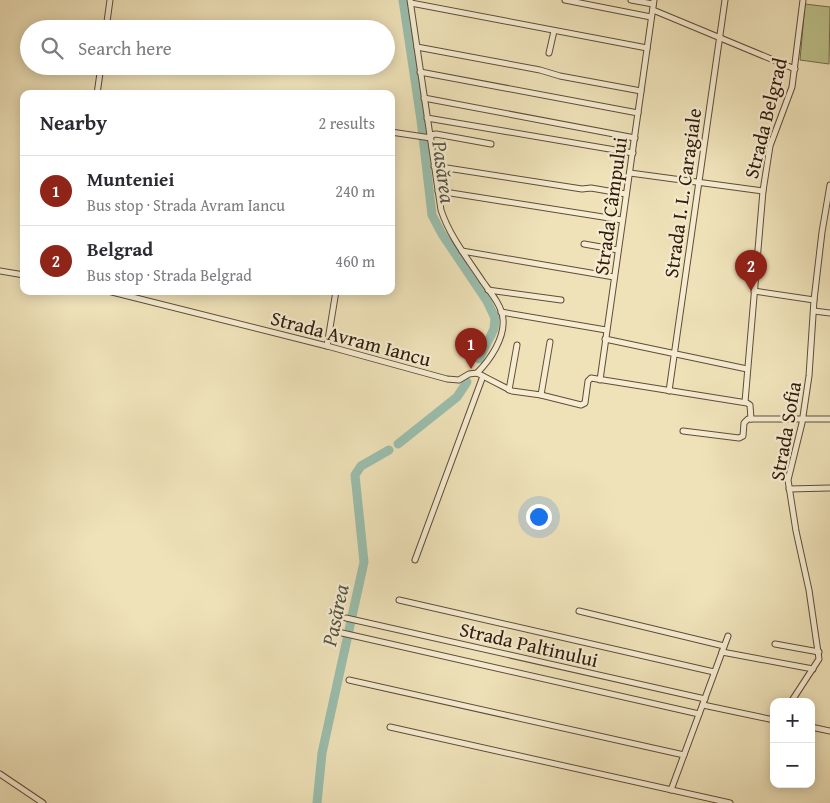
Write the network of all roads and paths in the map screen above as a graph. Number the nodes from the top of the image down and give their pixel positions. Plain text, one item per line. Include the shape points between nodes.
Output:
1 (110, 0) edge
2 (565, 0) edge
3 (630, 0) edge
4 (725, 0) edge
5 (803, 0) edge
6 (410, 1) edge
7 (653, 5) edge
8 (651, 17) junction
9 (107, 20) edge
10 (554, 30) junction
11 (719, 38) junction
12 (417, 48) junction
13 (647, 48) junction
14 (549, 53) dead end
15 (795, 69) junction
16 (420, 72) junction
17 (100, 75) edge
18 (98, 90) edge
19 (641, 91) junction
20 (424, 98) junction
21 (638, 113) junction
22 (428, 118) junction
23 (395, 132) edge
24 (427, 136) junction
25 (635, 138) junction
26 (491, 144) dead end
27 (633, 153) junction
28 (434, 166) junction
29 (630, 173) junction
30 (698, 182) junction
31 (830, 185) edge
32 (438, 191) junction
33 (763, 191) junction
34 (626, 194) junction
35 (622, 220) junction
36 (584, 244) dead end
37 (462, 250) junction
38 (618, 250) junction
39 (0, 271) edge
40 (20, 274) edge
41 (614, 277) junction
42 (488, 290) junction
43 (754, 291) junction
44 (124, 295) edge
45 (335, 295) edge
46 (561, 300) dead end
47 (814, 300) junction
48 (814, 311) junction
49 (501, 312) junction
50 (830, 313) edge
51 (606, 330) junction
52 (605, 339) junction
53 (550, 342) dead end
54 (517, 345) dead end
55 (327, 346) junction
56 (674, 354) junction
57 (747, 369) junction
58 (477, 373) junction
59 (483, 376) junction
60 (600, 380) junction
61 (509, 390) junction
62 (669, 391) junction
63 (541, 395) junction
64 (745, 402) junction
65 (830, 418) edge
66 (751, 419) junction
67 (803, 419) junction
68 (683, 431) dead end
69 (830, 488) edge
70 (789, 489) junction
71 (415, 560) dead end
72 (399, 600) dead end
73 (579, 611) dead end
74 (346, 618) dead end
75 (342, 634) dead end
76 (728, 636) dead end
77 (775, 644) dead end
78 (723, 649) junction
79 (819, 652) junction
80 (813, 669) junction
81 (714, 672) junction
82 (349, 680) dead end
83 (794, 698) edge
84 (705, 699) junction
85 (703, 705) junction
86 (699, 714) junction
87 (770, 719) edge
88 (390, 727) dead end
89 (815, 728) edge
90 (830, 731) edge
91 (684, 755) junction
92 (0, 774) edge
93 (671, 790) junction
94 (43, 803) edge
95 (730, 803) edge

1 - 9 street
2 - 8 street
3 - 7 street
4 - 11 street, Strada I. L. Caragiale
5 - 15 street, Strada Belgrad
6 - 10 street
6 - 12 street
7 - 8 street, Strada Câmpului
7 - 11 street
8 - 13 street, Strada Câmpului
10 - 13 street
10 - 14 street
11 - 15 street
11 - 30 street, Strada I. L. Caragiale
12 - 16 street
12 - 19 street
13 - 19 street, Strada Câmpului
15 - 33 street, Strada Belgrad via 792,87 770,146
16 - 20 street
16 - 21 street
17 - 18 street
19 - 21 street, Strada Câmpului
20 - 22 street
20 - 25 street
21 - 25 street, Strada Câmpului
22 - 24 street
22 - 27 street
23 - 24 street
24 - 26 street via 436,134
24 - 28 street
25 - 27 street, Strada Câmpului
27 - 29 street, Strada Câmpului
28 - 32 street
28 - 34 street
29 - 30 street
29 - 34 street, Strada Câmpului
30 - 33 street
30 - 56 street, Strada I. L. Caragiale
31 - 47 street, Strada Sofia
32 - 35 street
32 - 37 street via 445,223
33 - 43 street, Strada Belgrad
34 - 35 street, Strada Câmpului
35 - 38 street, Strada Câmpului
36 - 38 street
37 - 41 street
37 - 42 street
38 - 41 street, Strada Câmpului
39 - 40 street
41 - 51 street, Strada Câmpului
42 - 46 street
42 - 49 street
43 - 47 street
43 - 57 street, Strada Belgrad
44 - 55 street, Strada Avram Iancu
45 - 55 street
47 - 48 street, Strada Sofia
48 - 50 street
48 - 67 street, Strada Sofia
49 - 51 street
49 - 58 street via 501,335 488,361
51 - 52 street, Strada Câmpului
52 - 56 street
52 - 60 street, Strada Câmpului
53 - 63 street
54 - 61 street
55 - 58 street, Strada Avram Iancu via 451,380
56 - 57 street
56 - 62 street, Strada I. L. Caragiale
57 - 64 street, Strada Belgrad
58 - 59 street
59 - 61 street
59 - 71 street
60 - 62 street
60 - 63 street via 589,379 583,404
61 - 63 street
62 - 64 street
64 - 66 street, Strada Belgrad via 750,405
65 - 67 street
66 - 67 street
66 - 68 street via 745,421 741,438
67 - 70 street, Strada Sofia via 789,474
69 - 70 street
70 - 79 street, Strada Sofia
72 - 81 street
73 - 78 street
74 - 84 street, Strada Paltinului
75 - 86 street
76 - 78 street
77 - 79 street
78 - 80 street
78 - 81 street
79 - 80 street, Strada Sofia
80 - 83 street, Strada Sofia
81 - 84 street
82 - 91 street
84 - 85 street
85 - 86 street
85 - 87 street
86 - 91 street
88 - 93 street
89 - 90 street
91 - 93 street
92 - 94 street
93 - 95 street

